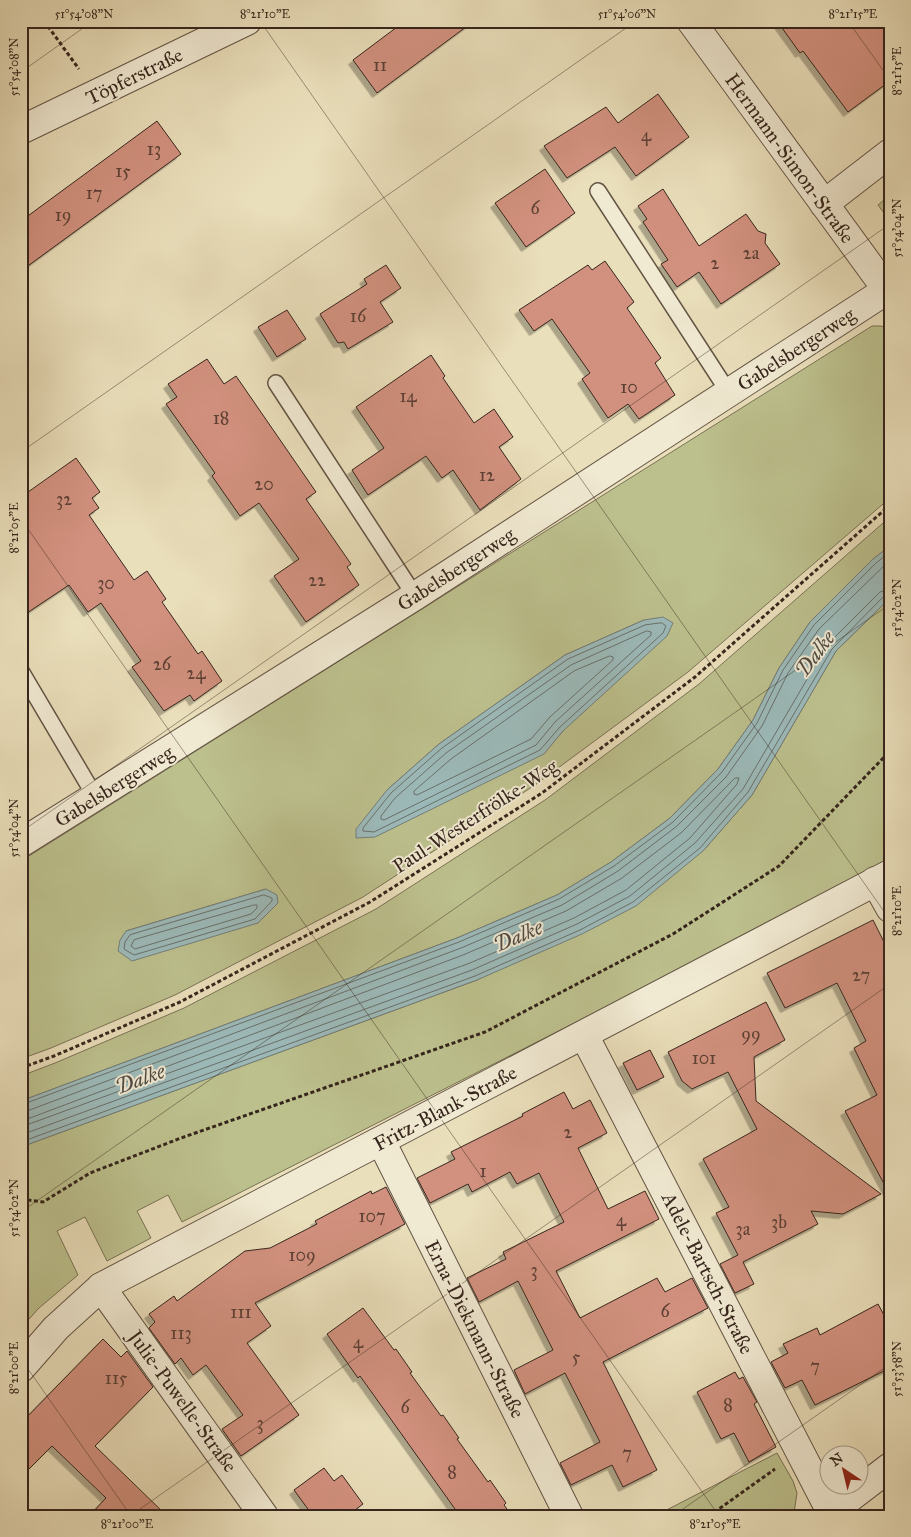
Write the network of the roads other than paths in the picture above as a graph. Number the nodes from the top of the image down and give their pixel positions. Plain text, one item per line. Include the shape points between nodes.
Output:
1 (247, 21) edge
2 (690, 21) edge
3 (21, 130) edge
4 (890, 154) edge
5 (598, 190) dead end
6 (824, 204) junction
7 (888, 292) edge
8 (276, 383) dead end
9 (729, 393) junction
10 (415, 596) junction
11 (21, 671) edge
12 (96, 798) junction
13 (21, 843) edge
14 (883, 878) edge
15 (890, 908) edge
16 (584, 1035) junction
17 (381, 1141) junction
18 (101, 1287) junction
19 (21, 1368) edge
20 (890, 1467) edge
21 (828, 1514) edge
22 (264, 1516) edge
23 (569, 1516) edge

1 - 3 street, Töpferstraße
2 - 6 street, Hermann-Simon-Straße
4 - 6 street
5 - 9 lane
6 - 7 street, Hermann-Simon-Straße
7 - 9 street, Gabelsbergerweg
8 - 10 lane
9 - 10 street, Gabelsbergerweg
10 - 12 street, Gabelsbergerweg
11 - 12 lane
12 - 13 street, Gabelsbergerweg
14 - 15 street
14 - 16 street, Fritz-Blank-Straße
16 - 17 street, Fritz-Blank-Straße
16 - 21 street, Adele-Bartsch-Straße via 800,1452
17 - 18 street, Fritz-Blank-Straße
17 - 23 street, Erna-Diekmann-Straße
18 - 19 street, Fritz-Blank-Straße via 56,1328
18 - 22 street, Julie-Puwelle-Straße
20 - 21 street, Adele-Bartsch-Straße

